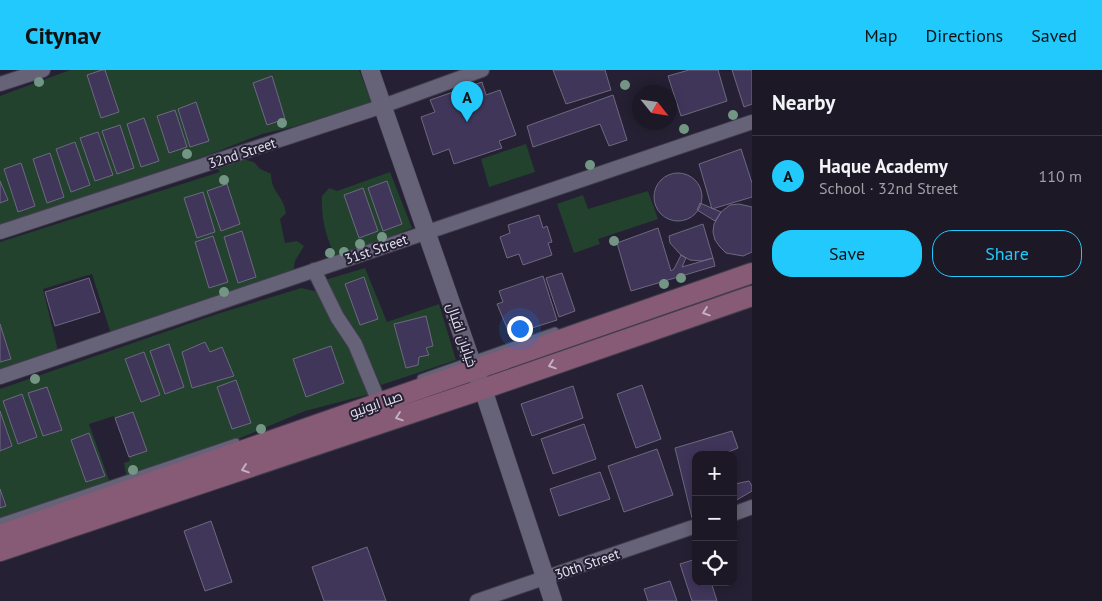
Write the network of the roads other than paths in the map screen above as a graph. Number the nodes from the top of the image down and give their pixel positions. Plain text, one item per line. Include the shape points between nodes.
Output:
1 (43, 70) edge
2 (370, 70) edge
3 (482, 70) edge
4 (0, 84) edge
5 (382, 106) junction
6 (752, 122) edge
7 (0, 232) edge
8 (426, 232) junction
9 (752, 265) edge
10 (314, 270) junction
11 (743, 272) edge
12 (752, 296) edge
13 (564, 328) dead end
14 (472, 364) junction
15 (0, 377) edge
16 (414, 381) dead end
17 (482, 389) junction
18 (377, 397) junction
19 (244, 439) dead end
20 (752, 507) edge
21 (737, 513) edge
22 (0, 522) edge
23 (692, 527) edge
24 (0, 535) edge
25 (0, 551) edge
26 (545, 578) junction
27 (478, 601) edge
28 (553, 601) edge

1 - 4 street
2 - 5 street, خیابان اقبال
3 - 5 street, 32nd Street
5 - 7 street, 32nd Street
5 - 8 street, خیابان اقبال
6 - 8 street, 31st Street
8 - 10 street, 31st Street
8 - 14 street, خیابان اقبال
9 - 11 lane
10 - 15 street, 31st Street
10 - 18 street via 337,317 355,344
11 - 14 main road, صبا ایونیو
12 -> 17 main road, صبا ایونیو
13 - 14 lane
14 - 16 lane
14 - 17 street, خیابان اقبال
14 - 18 main road, صبا ایونیو
17 -> 25 main road, صبا ایونیو
17 - 26 street, خیابان اقبال
18 - 24 main road, صبا ایونیو
19 - 22 lane
20 - 21 street
23 - 26 street, 30th Street
26 - 27 street, 30th Street
26 - 28 street, خیابان اقبال

